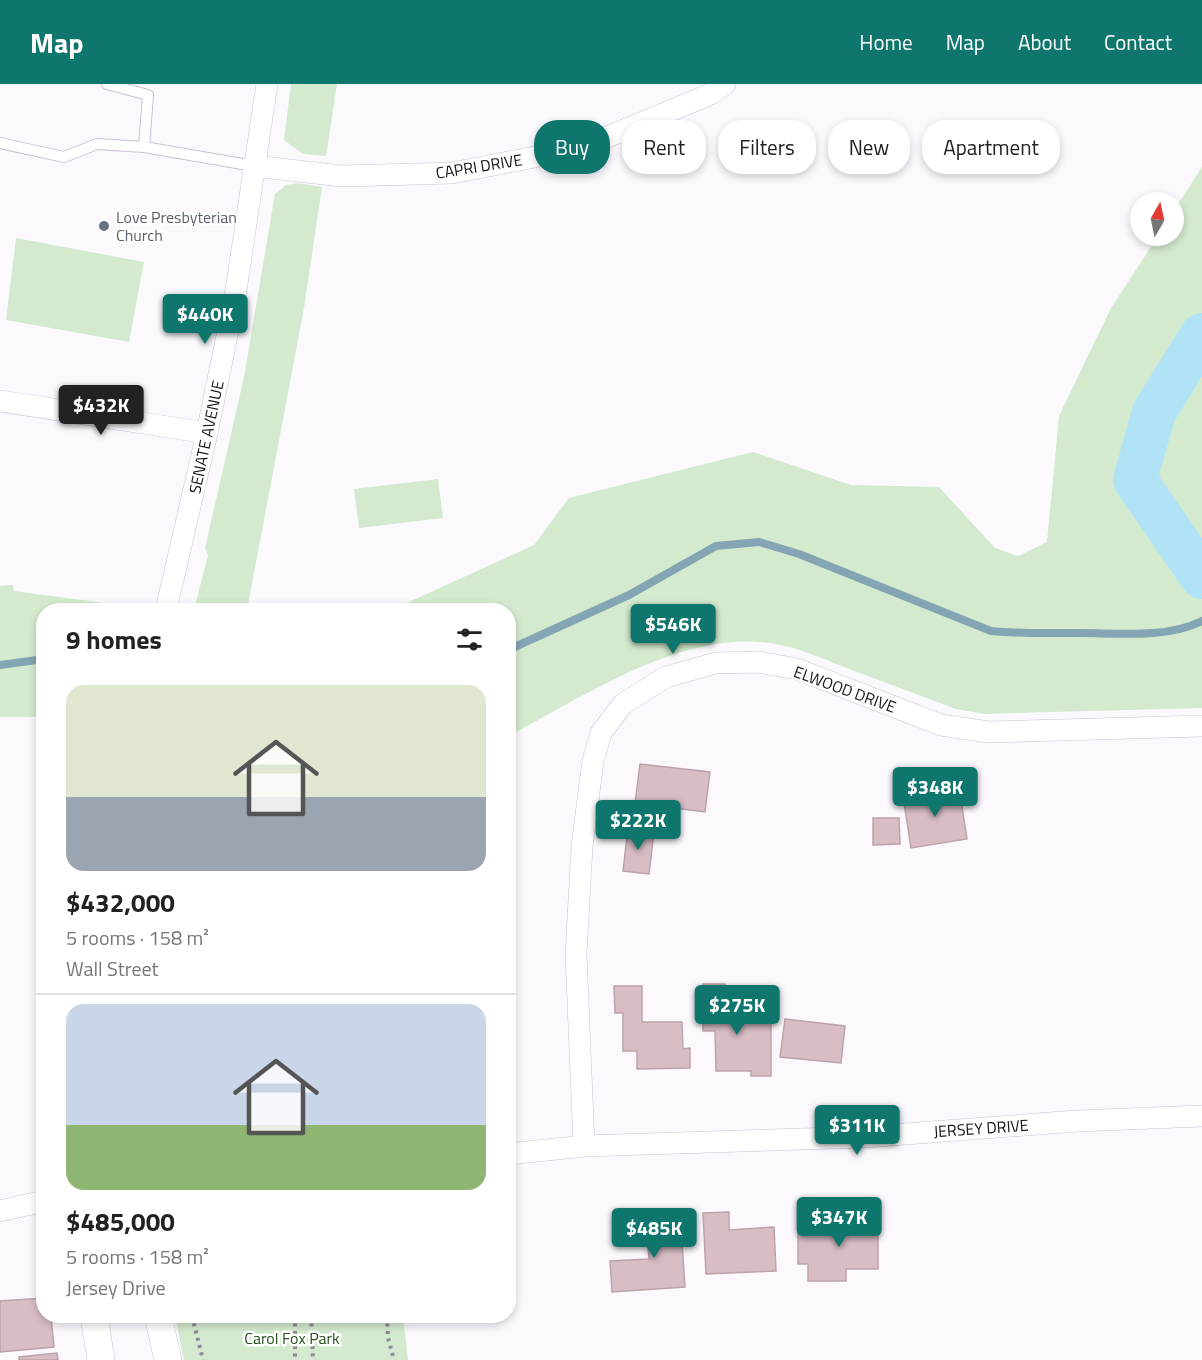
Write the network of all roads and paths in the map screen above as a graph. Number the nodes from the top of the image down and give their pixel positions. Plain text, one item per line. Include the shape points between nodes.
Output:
1 (107, 84) edge
2 (267, 84) edge
3 (725, 84) edge
4 (0, 143) edge
5 (144, 147) junction
6 (254, 166) junction
7 (0, 401) edge
8 (207, 433) junction
9 (168, 603) edge
10 (1202, 726) edge
11 (1202, 1116) edge
12 (584, 1146) junction
13 (516, 1153) edge
14 (36, 1203) edge
15 (0, 1211) edge
16 (95, 1323) edge
17 (160, 1323) edge
18 (194, 1323) edge
19 (295, 1323) edge
20 (311, 1323) edge
21 (387, 1323) edge
22 (102, 1360) edge
23 (168, 1360) edge
24 (202, 1360) edge
25 (295, 1360) edge
26 (313, 1360) edge
27 (394, 1360) edge

1 - 5 lane via 148,95
2 - 6 street, SENATE AVENUE
3 - 6 street, CAPRI DRIVE via 713,93 581,148 452,173 342,176
4 - 5 lane via 64,157 97,144
5 - 6 lane
6 - 8 street, SENATE AVENUE via 235,297
7 - 8 street
8 - 9 street, SENATE AVENUE
10 - 12 street, ELWOOD DRIVE via 988,732 941,725 797,669 759,662 716,663 666,678 623,704 601,733 593,761 582,846 576,954
11 - 12 street, JERSEY DRIVE via 865,1137
12 - 13 street, JERSEY DRIVE
14 - 15 street
16 - 22 street
17 - 23 street
18 - 24 path
19 - 25 path
20 - 26 path
21 - 27 path

